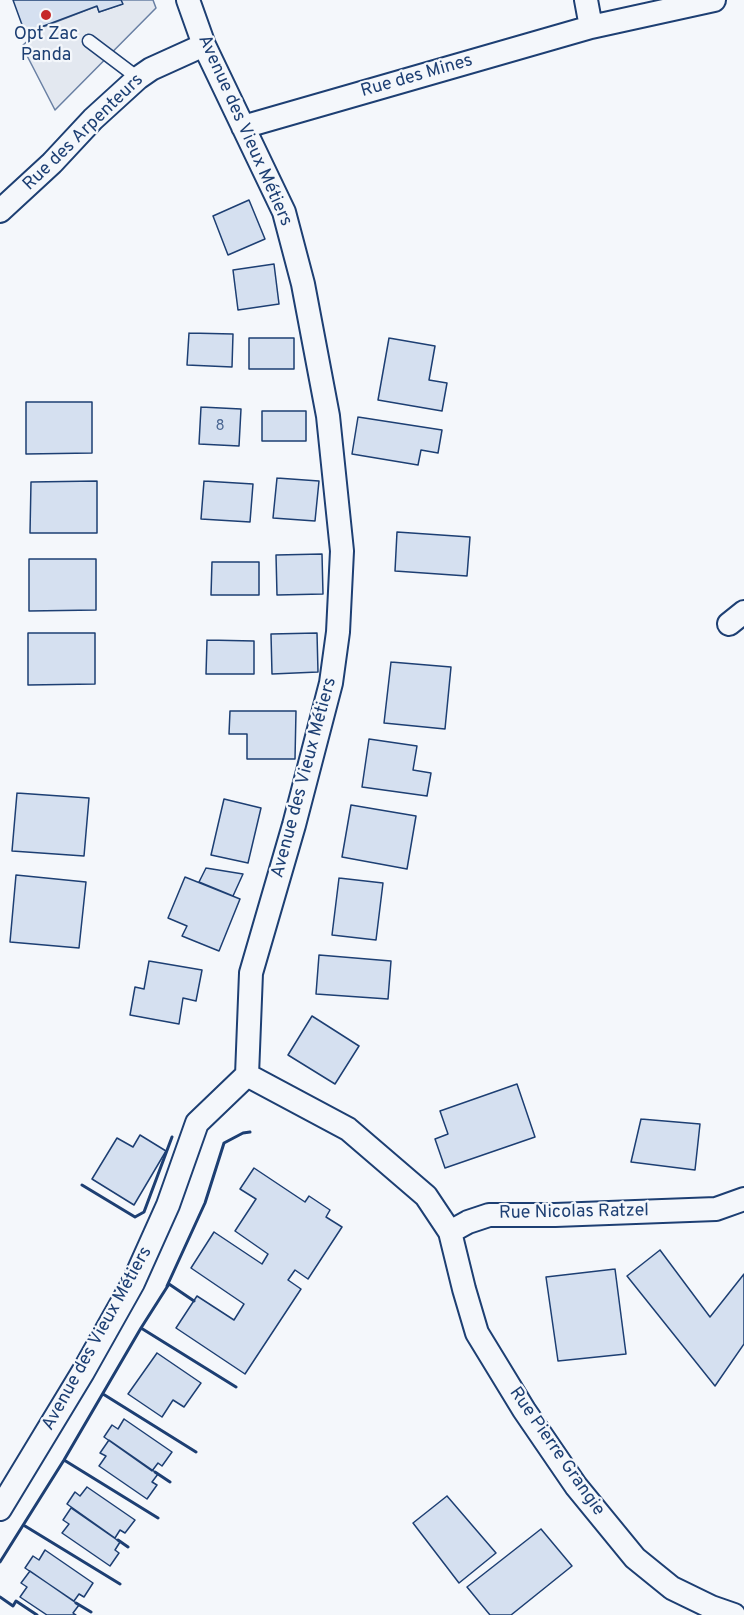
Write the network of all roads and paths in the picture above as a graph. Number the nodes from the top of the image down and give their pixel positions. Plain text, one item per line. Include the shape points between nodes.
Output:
1 (188, 0) edge
2 (586, 0) edge
3 (714, 0) edge
4 (591, 27) junction
5 (89, 41) dead end
6 (204, 45) junction
7 (138, 78) junction
8 (243, 127) junction
9 (0, 211) edge
10 (247, 1076) junction
11 (744, 1199) edge
12 (450, 1232) junction
13 (0, 1509) edge
14 (734, 1615) edge

1 - 6 street, Avenue des Vieux Métiers
2 - 4 street
3 - 4 street, Rue des Mines
4 - 8 street, Rue des Mines
5 - 7 lane
6 - 7 street, Rue des Arpenteurs
6 - 8 street, Avenue des Vieux Métiers
7 - 9 street, Rue des Arpenteurs
8 - 10 street, Avenue des Vieux Métiers via 284,212 303,285 328,416 342,551 340,621 331,683 251,973
10 - 12 street via 348,1129 426,1196
10 - 13 street, Avenue des Vieux Métiers via 197,1124 168,1205 133,1283
11 - 12 street, Rue Nicolas Ratzel via 716,1209 489,1215
12 - 14 street, Rue Pierre Grangie via 477,1333 576,1486 635,1558 672,1588

